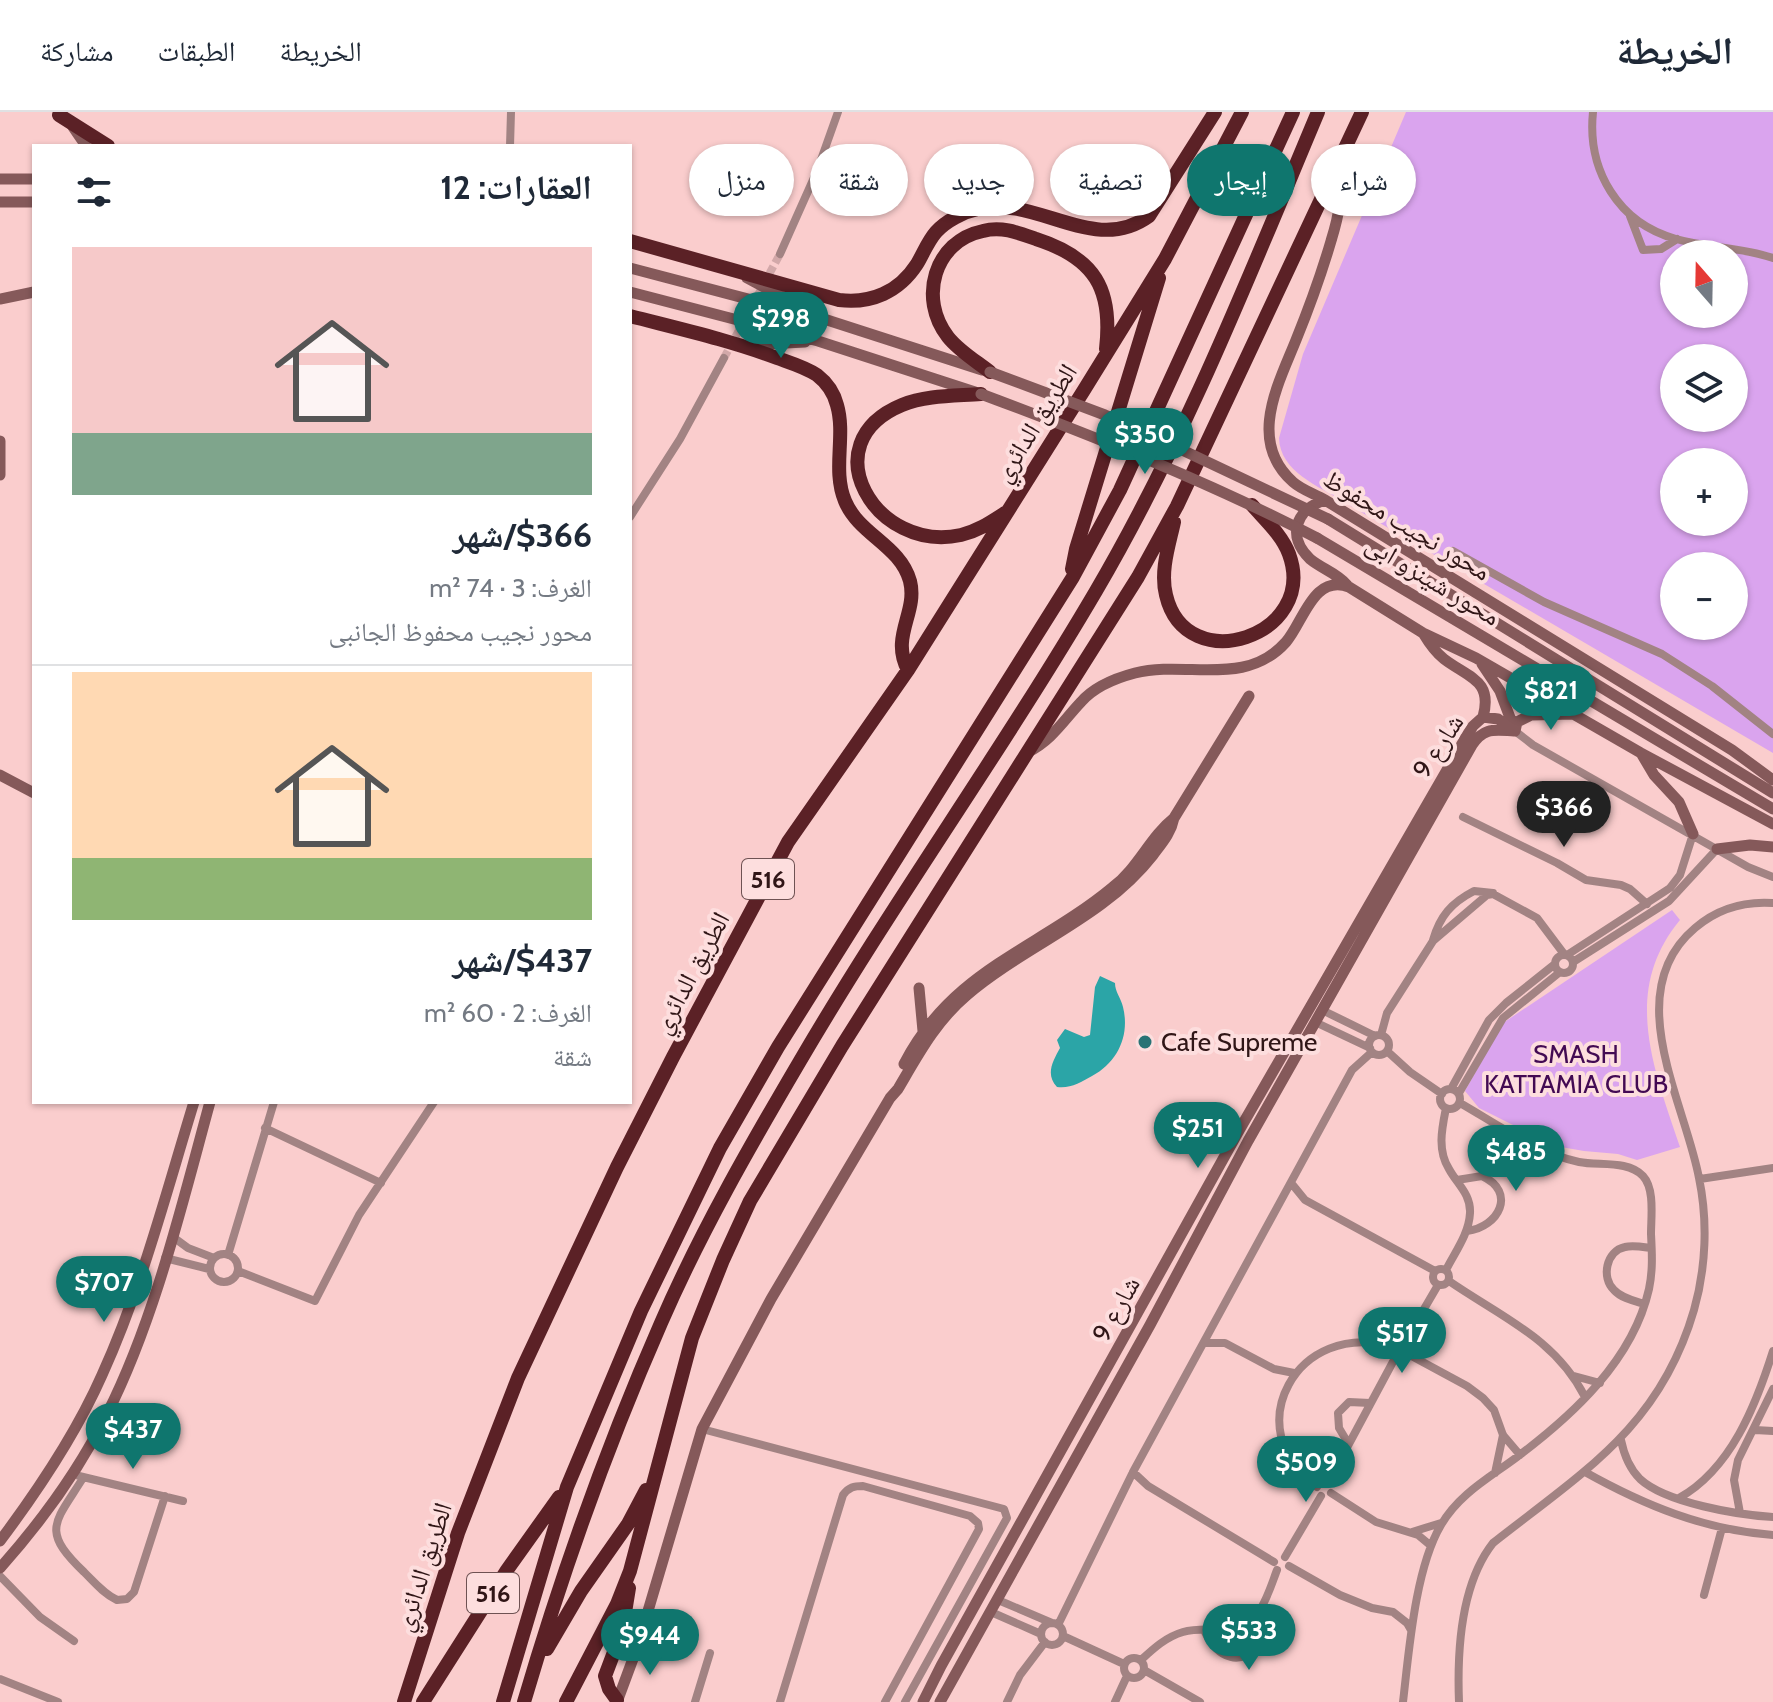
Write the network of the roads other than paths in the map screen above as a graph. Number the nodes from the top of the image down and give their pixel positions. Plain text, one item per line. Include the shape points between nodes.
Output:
1 (511, 112) edge
2 (838, 112) edge
3 (1215, 112) edge
4 (1242, 112) edge
5 (1293, 112) edge
6 (1318, 112) edge
7 (1362, 112) edge
8 (1593, 112) edge
9 (57, 113) edge
10 (85, 144) edge
11 (105, 144) edge
12 (510, 144) edge
13 (1348, 144) edge
14 (0, 179) edge
15 (32, 179) edge
16 (0, 202) edge
17 (32, 202) edge
18 (1314, 216) edge
19 (1337, 216) edge
20 (1630, 216) junction
21 (1677, 239) junction
22 (632, 242) edge
23 (780, 254) tunnel mouth
24 (1773, 258) edge
25 (1165, 259) junction
26 (632, 269) edge
27 (730, 269) junction
28 (32, 292) edge
29 (632, 293) edge
30 (0, 299) edge
31 (632, 317) edge
32 (824, 319) junction
33 (818, 341) junction
34 (741, 345) junction
35 (1105, 356) junction
36 (724, 358) tunnel mouth
37 (990, 372) junction
38 (981, 394) junction
39 (0, 441) edge
40 (0, 475) edge
41 (1325, 500) junction
42 (1252, 505) junction
43 (1177, 506) junction
44 (1007, 513) junction
45 (632, 514) edge
46 (1453, 551) dead end
47 (1073, 577) junction
48 (1349, 587) junction
49 (1423, 633) junction
50 (1476, 658) junction
51 (908, 670) junction
52 (1249, 696) dead end
53 (1573, 714) junction
54 (1483, 717) junction
55 (1515, 731) junction
56 (1773, 734) edge
57 (1027, 753) junction
58 (1641, 753) junction
59 (0, 775) edge
60 (1773, 780) edge
61 (32, 792) edge
62 (1773, 793) edge
63 (1773, 809) edge
64 (1463, 817) dead end
65 (1773, 824) edge
66 (1693, 834) junction
67 (1773, 847) edge
68 (1717, 849) junction
69 (1142, 862) junction
70 (1773, 877) edge
71 (1493, 894) junction
72 (1773, 903) edge
73 (1647, 904) junction
74 (1433, 941) junction
75 (1568, 957) junction
76 (1557, 968) junction
77 (919, 988) dead end
78 (1322, 1010) junction
79 (1315, 1022) junction
80 (923, 1031) junction
81 (1378, 1035) junction
82 (1371, 1050) junction
83 (1387, 1051) junction
84 (1442, 1094) junction
85 (1456, 1095) junction
86 (890, 1098) junction
87 (193, 1104) edge
88 (209, 1104) edge
89 (273, 1104) edge
90 (433, 1104) edge
91 (1446, 1108) junction
92 (265, 1128) junction
93 (1237, 1134) junction
94 (1248, 1141) junction
95 (1773, 1168) edge
96 (1700, 1179) junction
97 (1457, 1180) junction
98 (381, 1183) junction
99 (1292, 1184) junction
100 (1305, 1200) junction
101 (1283, 1201) junction
102 (1467, 1231) junction
103 (173, 1237) junction
104 (1651, 1248) junction
105 (228, 1255) junction
106 (165, 1258) junction
107 (214, 1258) junction
108 (209, 1269) junction
109 (1446, 1270) junction
110 (238, 1271) junction
111 (1435, 1271) junction
112 (1449, 1281) junction
113 (1438, 1285) junction
114 (1644, 1304) junction
115 (1137, 1316) junction
116 (1214, 1324) junction
117 (1150, 1325) junction
118 (1204, 1343) junction
119 (1225, 1343) junction
120 (1400, 1348) junction
121 (1773, 1351) edge
122 (1274, 1369) junction
123 (1294, 1373) junction
124 (1574, 1376) junction
125 (1600, 1383) junction
126 (1287, 1388) junction
127 (1773, 1389) edge
128 (1585, 1397) junction
129 (1370, 1403) junction
130 (702, 1429) junction
131 (1755, 1430) junction
132 (1773, 1431) edge
133 (1503, 1435) junction
134 (1621, 1440) junction
135 (1348, 1443) junction
136 (1520, 1455) junction
137 (658, 1465) junction
138 (1133, 1472) junction
139 (1585, 1472) junction
140 (1495, 1473) junction
141 (78, 1476) junction
142 (1328, 1483) junction
143 (1126, 1485) junction
144 (1148, 1486) junction
145 (567, 1487) junction
146 (1319, 1492) junction
147 (1331, 1493) junction
148 (165, 1496) junction
149 (1679, 1498) junction
150 (183, 1501) dead end
151 (1028, 1510) junction
152 (1740, 1513) junction
153 (1041, 1517) junction
154 (1773, 1517) edge
155 (1442, 1523) junction
156 (1722, 1528) junction
157 (1411, 1532) junction
158 (1773, 1535) edge
159 (0, 1541) edge
160 (1430, 1545) junction
161 (1287, 1562) junction
162 (1276, 1566) junction
163 (0, 1568) edge
164 (630, 1571) junction
165 (0, 1576) edge
166 (1704, 1595) dead end
167 (998, 1600) junction
168 (1417, 1604) junction
169 (1259, 1611) junction
170 (991, 1612) junction
171 (1393, 1612) junction
172 (1055, 1624) junction
173 (1204, 1630) junction
174 (1411, 1630) junction
175 (1063, 1636) junction
176 (1043, 1638) junction
177 (74, 1641) dead end
178 (710, 1653) dead end
179 (1124, 1664) junction
180 (1143, 1665) junction
181 (941, 1666) junction
182 (956, 1673) junction
183 (533, 1674) junction
184 (1127, 1676) junction
185 (0, 1679) edge
186 (58, 1702) edge
187 (404, 1702) edge
188 (423, 1702) edge
189 (503, 1702) edge
190 (524, 1702) edge
191 (566, 1702) edge
192 (619, 1702) edge
193 (695, 1702) edge
194 (780, 1702) edge
195 (885, 1702) edge
196 (905, 1702) edge
197 (923, 1702) edge
198 (940, 1702) edge
199 (1007, 1702) edge
200 (1115, 1702) edge
201 (1200, 1702) edge
202 (1403, 1702) edge
203 (1459, 1702) edge

1 - 12 street
2 - 23 street
3 - 27 highway via 1149,216 1127,228 1092,230 1007,207 976,209 935,232 901,283 865,300 839,300
4 - 25 highway, الطريق الدائري / 516
5 - 47 highway, 516 via 1120,490
6 - 183 highway, 516 via 1187,420 1143,507 1053,662 800,1061 706,1233 627,1406
7 - 13 highway, 516
8 - 20 street via 1597,166 1604,185
9 - 10 street
9 - 11 highway
14 - 15 street
16 - 17 street
18 - 43 highway, 516
19 - 41 street, محور نجيب محفوظ via 1268,421 1273,450 1288,477
20 - 21 street
20 - 21 street via 1643,250 1661,249
21 - 24 street
22 - 27 highway
25 - 35 highway, الطريق الدائري / 516
25 - 47 highway via 1076,549
26 - 32 street
27 - 32 street
28 - 30 street
29 - 33 street
31 - 34 highway
32 - 37 street
33 - 34 street
33 - 38 street
34 - 51 highway via 805,368 833,393 845,502 866,531 897,556 909,580 912,598 901,642
35 - 37 highway via 1108,312 1093,273 1060,247 993,229 952,247 932,286 932,305 947,335
35 - 44 highway, الطريق الدائري / 516
36 - 45 street
37 - 62 street, محور شينزو ابى, bridge via 1119,421 1328,519
38 - 42 street, محور شينزو ابى, bridge via 1141,455
38 - 44 highway via 912,401 890,411 872,425 862,444 859,475 871,504 895,524 922,535 951,537
39 - 40 street
41 - 48 street via 1303,512 1298,537 1310,558
41 - 60 street, محور نجيب محفوظ
42 - 43 highway via 1280,538 1292,566 1290,596 1267,628 1230,641 1193,632 1169,603 1165,566
42 - 63 street, محور شينزو ابى, bridge via 1317,538
43 - 57 highway, 516
44 - 51 highway, الطريق الدائري / 516
46 - 56 street via 1544,602 1662,654
47 - 145 highway, 516 via 727,1135 641,1311
48 - 49 street
48 - 57 street via 1334,584 1319,591 1288,640 1258,663 1229,671 1154,670 1119,678 1082,699 1050,738
49 - 50 street
49 - 54 street via 1445,659 1481,684 1487,696
50 - 53 street
50 - 55 street via 1497,685
51 - 187 highway, الطريق الدائري / 516 via 788,842 617,1167 518,1378 458,1533
52 - 69 street via 1167,837
53 - 55 street via 1527,716 1517,722
53 - 58 street
54 - 55 street, شارع 9 via 1498,719
54 - 93 street, شارع 9 via 1466,737
55 - 66 street
55 - 78 street, شارع 9 via 1487,730 1476,739
57 - 137 highway, 516 via 750,1201 692,1338
58 - 65 street
58 - 66 street via 1679,802
59 - 61 street
64 - 73 street via 1586,880 1630,889
66 - 68 street
66 - 73 street via 1676,882
67 - 68 street
68 - 70 street
68 - 75 street via 1669,901
69 - 80 street via 1105,894 964,987
69 - 86 street via 1113,898 959,1002
71 - 74 street
71 - 74 street via 1474,891 1453,904 1438,923
71 - 75 street via 1537,918
72 - 96 street via 1740,904 1704,920 1676,949 1661,985 1662,1041
73 - 75 street
74 - 81 street
75 - 76 street via 1557,957
75 - 76 street via 1570,971
76 - 85 street via 1503,1018
77 - 80 street
78 - 79 street, شارع 9
78 - 81 street
79 - 82 street
79 - 94 street, شارع 9
80 - 86 street
81 - 82 street via 1371,1039
81 - 83 street via 1388,1039
82 - 83 street via 1380,1055
82 - 99 street via 1352,1070
83 - 84 street
84 - 85 street
84 - 91 street
85 - 91 street via 1454,1108
85 - 104 street via 1550,1153 1641,1173 1650,1192
86 - 130 street via 771,1299
87 - 159 street via 137,1285 101,1377 57,1458
88 - 103 street
89 - 92 street
90 - 98 street
91 - 97 street via 1441,1144
92 - 98 street
92 - 105 street
93 - 94 street
93 - 115 street, شارع 9
94 - 117 street, شارع 9
95 - 96 street
96 - 134 street via 1704,1237 1695,1308 1666,1379
97 - 102 street via 1468,1199
97 - 102 street via 1482,1176 1501,1198 1494,1219
98 - 110 street via 315,1301
99 - 100 street
99 - 101 street
100 - 101 street
100 - 111 street
101 - 116 street
102 - 109 street
103 - 106 street
103 - 107 street
104 - 114 street
104 - 114 street via 1624,1247 1609,1260 1607,1272 1612,1289
105 - 107 street
105 - 110 street
106 - 108 street
106 - 141 street via 128,1369
107 - 108 street
108 - 110 street via 221,1282
109 - 111 street
109 - 112 street
111 - 113 street
112 - 113 street
112 - 124 street via 1532,1333
113 - 120 street
114 - 125 street
115 - 117 street
115 - 151 street, شارع 9
116 - 118 street
116 - 119 street
117 - 153 street, شارع 9
118 - 119 street
118 - 138 street
119 - 122 street
120 - 123 street via 1374,1341 1343,1343 1315,1355
120 - 129 street via 1391,1353 1395,1358
120 - 133 street via 1483,1398
121 - 149 street via 1753,1405 1723,1458 1698,1487
122 - 123 street
122 - 126 street
123 - 126 street
124 - 125 street
124 - 128 street
125 - 128 street
126 - 146 street via 1279,1414 1285,1448
127 - 131 street
128 - 136 street
129 - 135 street
129 - 135 street via 1349,1402 1338,1413
130 - 192 street
130 - 196 street via 1004,1509 1007,1518
131 - 132 street
131 - 152 street via 1738,1460 1734,1480
133 - 136 street
133 - 140 street
134 - 139 street
134 - 149 street via 1639,1478
135 - 142 street
136 - 140 street
137 - 164 highway, 516
137 - 183 highway, 516 via 628,1524
138 - 143 street
138 - 144 street
139 - 156 street via 1644,1503
139 - 203 street via 1484,1555 1467,1604
140 - 155 street via 1472,1488
141 - 148 street
141 - 148 street via 59,1516 57,1541 65,1555 117,1600 134,1592
141 - 163 street
142 - 146 street via 1322,1482
142 - 147 street
143 - 144 street
143 - 172 street
144 - 162 street
145 - 188 highway, 516
145 - 189 highway, 516
146 - 147 street
146 - 161 street
147 - 157 street via 1376,1522
148 - 150 street
149 - 152 street
151 - 153 street
151 - 181 street, شارع 9
152 - 154 street
153 - 167 street, شارع 9
155 - 157 street
155 - 160 street
156 - 158 street
156 - 166 street
157 - 160 street
160 - 168 street
161 - 162 street via 1285,1571
161 - 171 street via 1340,1595
162 - 169 street
164 - 191 highway, 516
164 - 192 highway via 624,1622 605,1676
165 - 177 street via 40,1617
167 - 170 street, شارع 9
167 - 172 street
168 - 171 street
168 - 174 street
169 - 173 street via 1238,1626
169 - 173 street via 1261,1639 1242,1657 1221,1654
170 - 176 street
170 - 182 street, شارع 9
171 - 174 street
172 - 175 street
172 - 176 street via 1044,1626
173 - 180 street via 1171,1636
174 - 202 street
175 - 176 street via 1053,1645
175 - 179 street
176 - 199 street
178 - 193 street
179 - 180 street via 1132,1657
179 - 184 street
180 - 184 street via 1136,1678
180 - 201 street
181 - 182 street
181 - 197 street, شارع 9
182 - 198 street, شارع 9
183 - 190 highway, 516
184 - 200 street
185 - 186 street
194 - 195 street via 843,1495 854,1486 970,1516 979,1529

